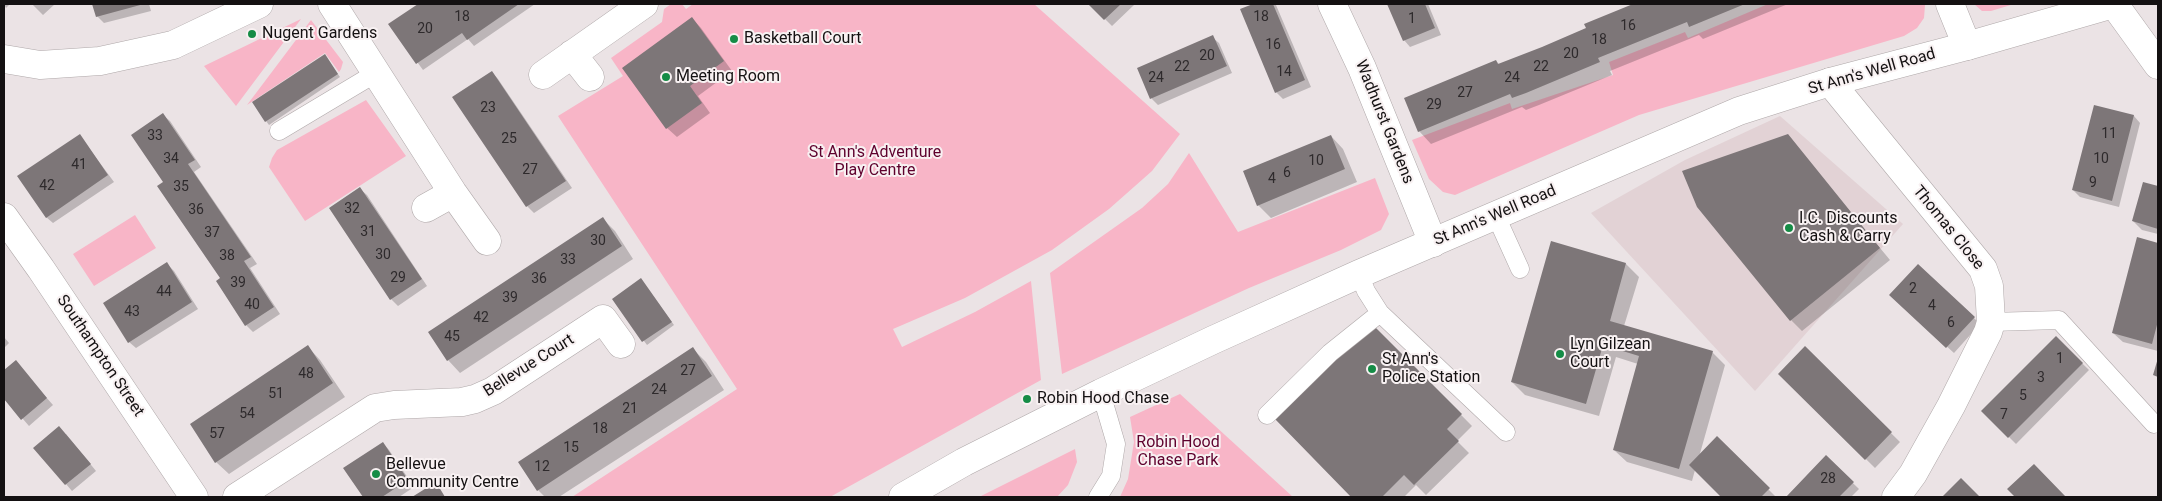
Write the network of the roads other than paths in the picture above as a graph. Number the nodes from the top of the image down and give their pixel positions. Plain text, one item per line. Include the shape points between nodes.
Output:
1 (259, 4) edge
2 (332, 4) edge
3 (644, 4) edge
4 (1332, 4) edge
5 (1950, 4) edge
6 (2113, 4) edge
7 (1967, 46) junction
8 (572, 54) junction
9 (2156, 58) edge
10 (4, 59) edge
11 (376, 73) junction
12 (543, 75) dead end
13 (590, 78) dead end
14 (1830, 82) junction
15 (280, 132) dead end
16 (453, 192) junction
17 (426, 208) dead end
18 (1496, 216) junction
19 (4, 217) edge
20 (487, 241) dead end
21 (1433, 243) junction
22 (1520, 269) dead end
23 (1359, 274) junction
24 (1380, 314) junction
25 (1991, 322) junction
26 (621, 344) dead end
27 (1101, 393) junction
28 (1267, 415) dead end
29 (2154, 424) dead end
30 (1506, 432) dead end
31 (194, 497) edge
32 (237, 497) edge
33 (903, 497) edge
34 (1098, 497) edge
35 (1896, 497) edge

1 - 10 street via 172,45 100,61 40,65
2 - 11 street
3 - 8 street
4 - 21 street, Wadhurst Gardens via 1362,68
5 - 7 street
6 - 7 street, St Ann's Well Road
6 - 9 street
7 - 14 street, St Ann's Well Road
8 - 12 street
8 - 13 street
11 - 15 lane
11 - 16 street
14 - 18 street, St Ann's Well Road via 1739,111
14 - 25 street, Thomas Close via 1983,269 1989,286
16 - 17 street
16 - 20 street
18 - 21 street, St Ann's Well Road
18 - 22 lane
19 - 31 street, Southampton Street
21 - 23 street, St Ann's Well Road
23 - 24 lane
23 - 27 street, St Ann's Well Road
24 - 28 lane via 1330,354
24 - 30 lane
25 - 29 lane via 2059,320
25 - 35 street, Thomas Close via 1952,406
26 - 32 street, Bellevue Court via 603,319 475,399 375,408
27 - 33 street, St Ann's Well Road via 964,462
27 - 34 lane via 1116,444 1111,476

